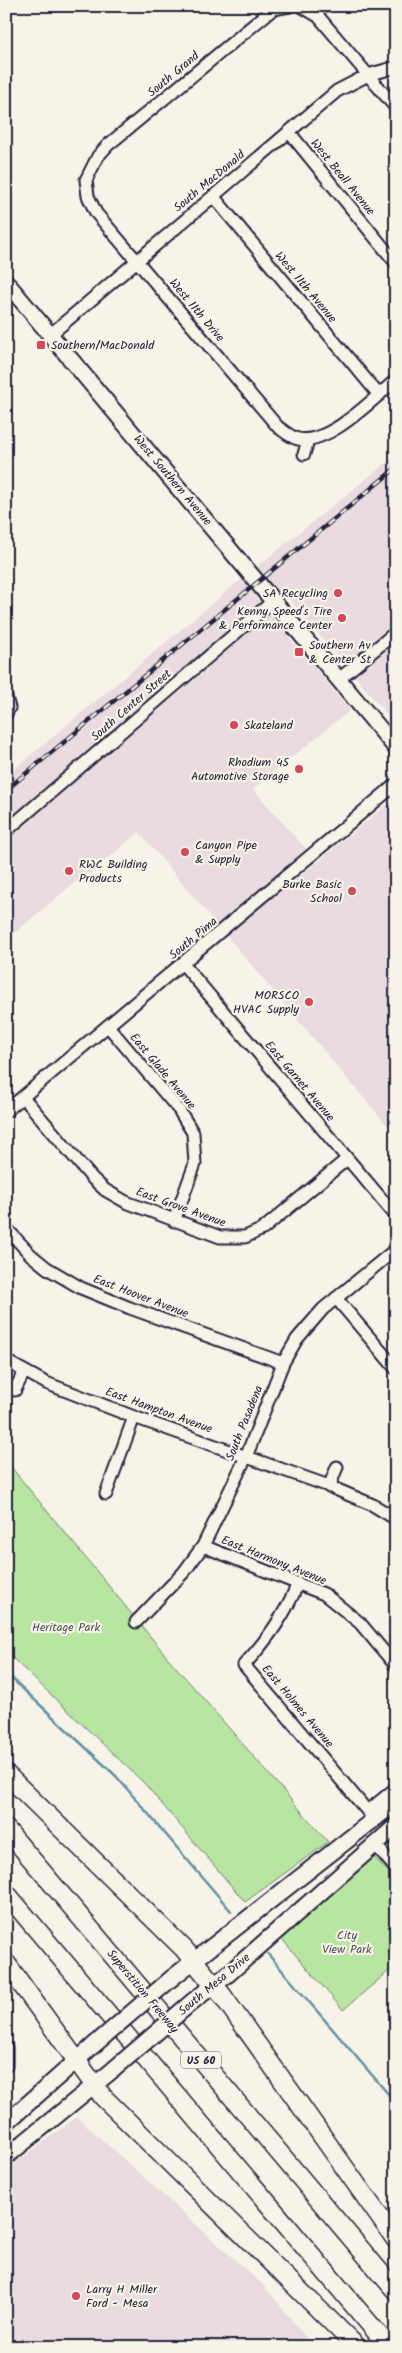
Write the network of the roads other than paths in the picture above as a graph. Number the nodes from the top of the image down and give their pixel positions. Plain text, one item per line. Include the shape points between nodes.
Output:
1 (290, 6) edge
2 (301, 6) edge
3 (396, 67) edge
4 (368, 75) junction
5 (396, 108) edge
6 (288, 132) junction
7 (81, 180) joint
8 (212, 196) junction
9 (137, 260) junction
10 (396, 263) edge
11 (6, 282) edge
12 (51, 334) junction
13 (396, 380) edge
14 (379, 395) junction
15 (308, 440) junction
16 (304, 454) dead end
17 (273, 601) junction
18 (396, 632) edge
19 (339, 680) junction
20 (396, 748) edge
21 (396, 784) edge
22 (6, 830) edge
23 (183, 964) junction
24 (108, 1026) junction
25 (23, 1097) junction
26 (6, 1111) edge
27 (347, 1159) junction
28 (396, 1216) edge
29 (174, 1221) junction
30 (6, 1228) edge
31 (396, 1249) edge
32 (336, 1298) junction
33 (6, 1361) edge
34 (283, 1362) junction
35 (396, 1369) edge
36 (24, 1372) junction
37 (16, 1390) dead end
38 (134, 1417) junction
39 (246, 1457) junction
40 (337, 1468) dead end
41 (329, 1487) junction
42 (106, 1494) dead end
43 (396, 1519) edge
44 (203, 1546) junction
45 (298, 1583) junction
46 (136, 1622) dead end
47 (396, 1666) edge
48 (6, 1774) edge
49 (396, 1788) edge
50 (396, 1802) edge
51 (371, 1815) junction
52 (396, 1826) edge
53 (6, 1829) edge
54 (375, 1844) junction
55 (396, 1869) edge
56 (6, 1893) edge
57 (193, 1960) junction
58 (6, 1962) edge
59 (214, 1985) junction
60 (6, 2047) edge
61 (76, 2061) junction
62 (6, 2066) edge
63 (95, 2086) junction
64 (6, 2123) edge
65 (6, 2157) edge
66 (396, 2240) edge
67 (396, 2291) edge
68 (357, 2347) edge
69 (389, 2347) edge

1 - 7 street, South Grand via 273,9 108,145
2 - 4 street via 318,16
3 - 4 street, South MacDonald
4 - 5 street
4 - 6 street, South MacDonald via 337,91
6 - 8 street, South MacDonald
6 - 10 street, West Beall Avenue
7 - 9 street, West 11th Drive via 96,213
8 - 9 street, South MacDonald
8 - 14 street, West 11th Avenue
9 - 12 street, South MacDonald
9 - 15 street, West 11th Drive via 278,427 296,439
11 - 12 main road, West Southern Avenue
12 - 17 main road, West Southern Avenue
13 - 14 street
14 - 15 street via 336,429
15 - 16 street
17 - 19 main road, West Southern Avenue
17 - 22 street, South Center Street
18 - 19 street
19 - 20 main road, West Southern Avenue
21 - 23 street, South Pima
23 - 24 street, South Pima
23 - 27 street, East Garnet Avenue
24 - 25 street, South Pima
24 - 29 street, East Glade Avenue via 179,1110 193,1133 195,1164
25 - 26 street, South Pima
25 - 29 street, East Grove Avenue via 106,1190 126,1202
27 - 28 street, East Garnet Avenue
27 - 29 street, East Grove Avenue via 272,1223 253,1234 220,1237
30 - 34 street, East Hoover Avenue via 47,1268 81,1288
31 - 32 street, South Pasadena
32 - 34 street, South Pasadena via 310,1323
32 - 35 street
33 - 36 street, East Hampton Avenue
34 - 39 street, South Pasadena
36 - 37 street
36 - 38 street, East Hampton Avenue
38 - 39 street, East Hampton Avenue
38 - 42 street
39 - 41 street, East Hampton Avenue
39 - 44 street, South Pasadena
40 - 41 street
41 - 43 street, East Hampton Avenue via 373,1505
44 - 45 street, East Harmony Avenue
44 - 46 street, South Pasadena via 184,1572
45 - 47 street, East Harmony Avenue via 324,1594 347,1611
45 - 51 street, East Holmes Avenue via 284,1616 244,1665
48 - 57 highway
49 - 51 street
50 - 51 main road
51 - 57 main road
52 - 54 main road, South Mesa Drive
53 - 67 highway, Superstition Freeway / US 60
54 - 55 street
54 - 59 main road, South Mesa Drive
56 - 69 highway
57 - 59 highway
57 - 61 main road, bridge
58 - 61 highway
59 - 63 main road, South Mesa Drive, bridge
59 - 66 highway
60 - 62 street
61 - 63 highway
61 - 64 main road
63 - 65 main road, South Mesa Drive
63 - 68 highway

